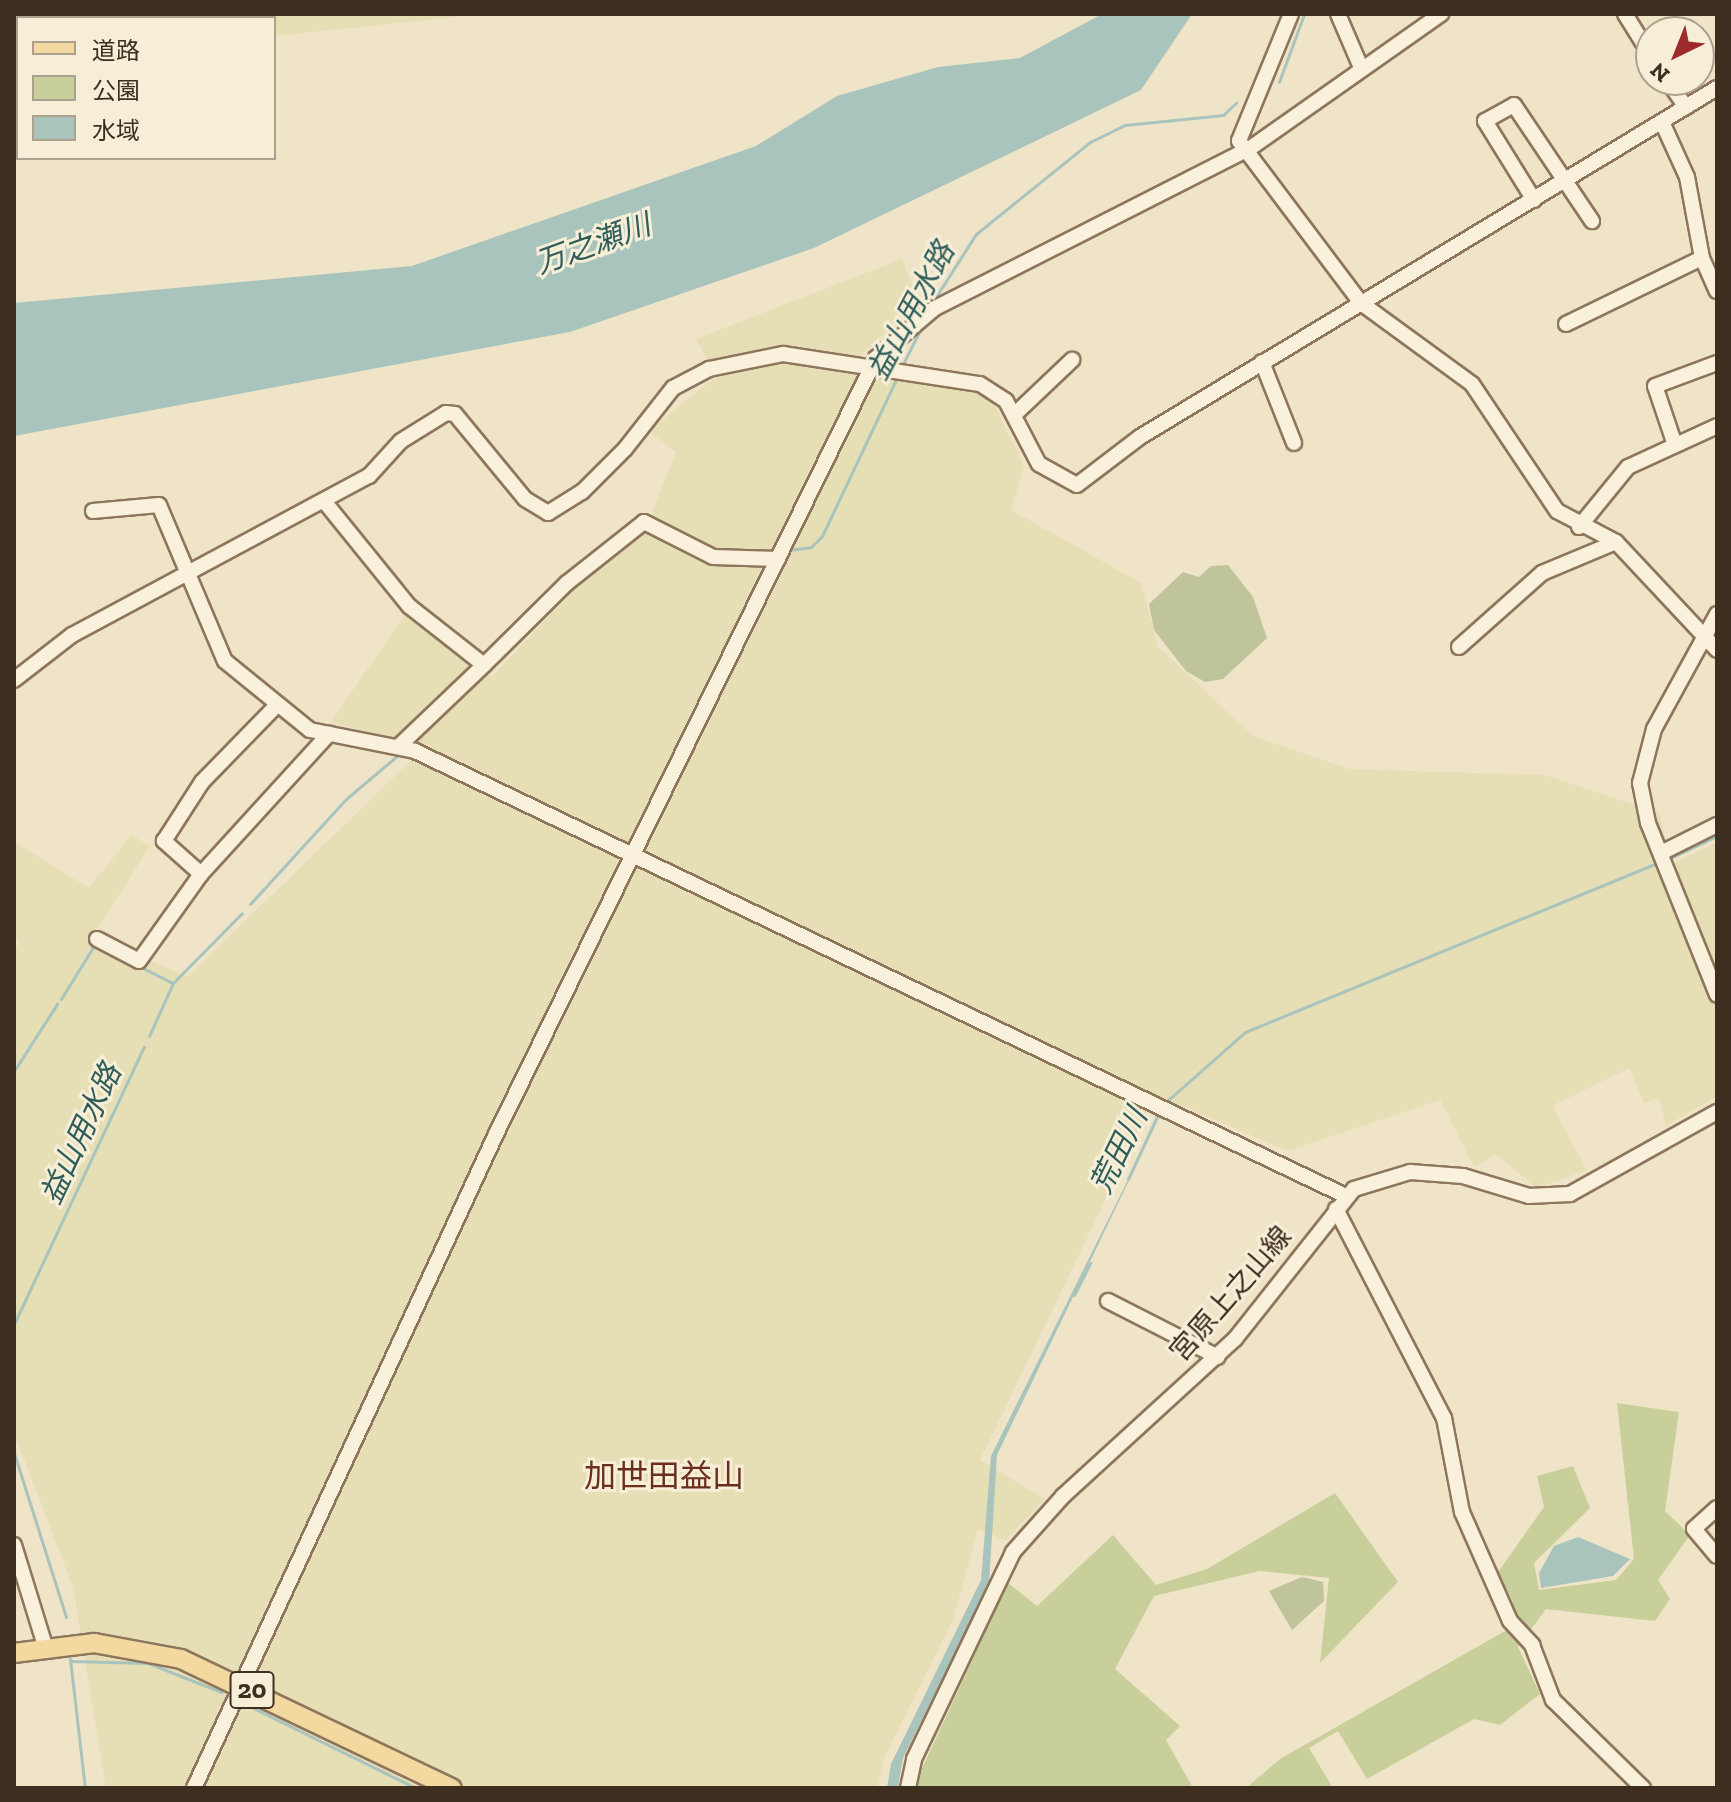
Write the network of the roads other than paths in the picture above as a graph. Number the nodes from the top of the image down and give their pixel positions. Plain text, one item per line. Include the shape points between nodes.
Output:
1 (1291, 14) edge
2 (1338, 14) edge
3 (1441, 14) edge
4 (1360, 65) junction
5 (1717, 88) edge
6 (1678, 96) edge
7 (1686, 107) junction
8 (1662, 122) junction
9 (1249, 149) junction
10 (1564, 181) junction
11 (1534, 200) junction
12 (1592, 221) dead end
13 (1702, 258) junction
14 (1717, 291) edge
15 (1361, 303) junction
16 (1566, 324) dead end
17 (1072, 360) dead end
18 (1262, 362) junction
19 (1717, 363) edge
20 (872, 367) junction
21 (1015, 414) junction
22 (1717, 426) edge
23 (1294, 443) dead end
24 (1675, 445) junction
25 (324, 501) junction
26 (93, 511) dead end
27 (1579, 527) junction
28 (1616, 542) junction
29 (781, 552) junction
30 (186, 573) junction
31 (1717, 614) edge
32 (1700, 639) junction
33 (1459, 647) dead end
34 (1717, 650) edge
35 (484, 665) junction
36 (14, 680) edge
37 (277, 705) junction
38 (329, 734) junction
39 (400, 745) junction
40 (1717, 825) edge
41 (636, 851) junction
42 (1664, 861) junction
43 (201, 874) junction
44 (97, 939) dead end
45 (1717, 995) edge
46 (1717, 1112) edge
47 (1346, 1196) junction
48 (1336, 1209) junction
49 (1108, 1301) dead end
50 (1218, 1357) junction
51 (1717, 1508) edge
52 (14, 1545) edge
53 (1717, 1556) edge
54 (41, 1646) junction
55 (14, 1653) edge
56 (241, 1685) junction
57 (194, 1788) edge
58 (452, 1788) edge
59 (908, 1788) edge
60 (1643, 1788) edge

1 - 9 street via 1257,106 1239,128 1239,141
2 - 4 street
3 - 4 street
4 - 9 street
5 - 7 street
6 - 7 street
7 - 8 street
8 - 10 street
8 - 13 street via 1687,177
9 - 15 street
9 - 20 street via 935,308
10 - 11 street
10 - 11 street via 1514,105 1485,121
10 - 12 street
11 - 15 street
13 - 14 street
13 - 16 street
15 - 18 street
15 - 27 street via 1472,384 1557,511
17 - 21 street
18 - 21 street via 1077,485 1039,464
18 - 23 street
19 - 24 street via 1655,386
20 - 21 street via 980,384
20 - 25 street via 773,354 709,369 664,396 625,449 582,492 548,513 525,499 455,414 446,413 401,441 369,476
20 - 29 street
22 - 24 street
24 - 27 street via 1610,481 1603,505
25 - 30 street
25 - 35 street via 409,606
26 - 30 street via 159,505
27 - 28 street
28 - 32 street
28 - 33 street via 1542,573
29 - 35 street via 713,557 644,522 567,583
29 - 41 street
30 - 36 street via 72,635
30 - 37 street via 225,661
31 - 32 street
32 - 34 street
32 - 42 street via 1644,751 1640,783
35 - 39 street
37 - 38 street via 310,730
37 - 43 street via 202,782 164,841
38 - 39 street
38 - 43 street
39 - 41 street
40 - 42 street
41 - 47 street
41 - 56 street via 308,1530
42 - 45 street
43 - 44 street via 139,961
46 - 47 street, 宮原上之山線 via 1570,1194 1529,1196 1463,1176 1410,1172 1369,1180
47 - 48 street, 宮原上之山線
48 - 50 street, 宮原上之山線
48 - 60 street via 1444,1418 1462,1512 1510,1621 1532,1645 1553,1700
49 - 50 street
50 - 59 street, 宮原上之山線 via 1063,1496 1013,1552 914,1759
51 - 53 street via 1694,1529
52 - 54 street
54 - 55 main road, 20
54 - 56 main road, 20 via 144,1649
56 - 57 street
56 - 58 main road, 20

